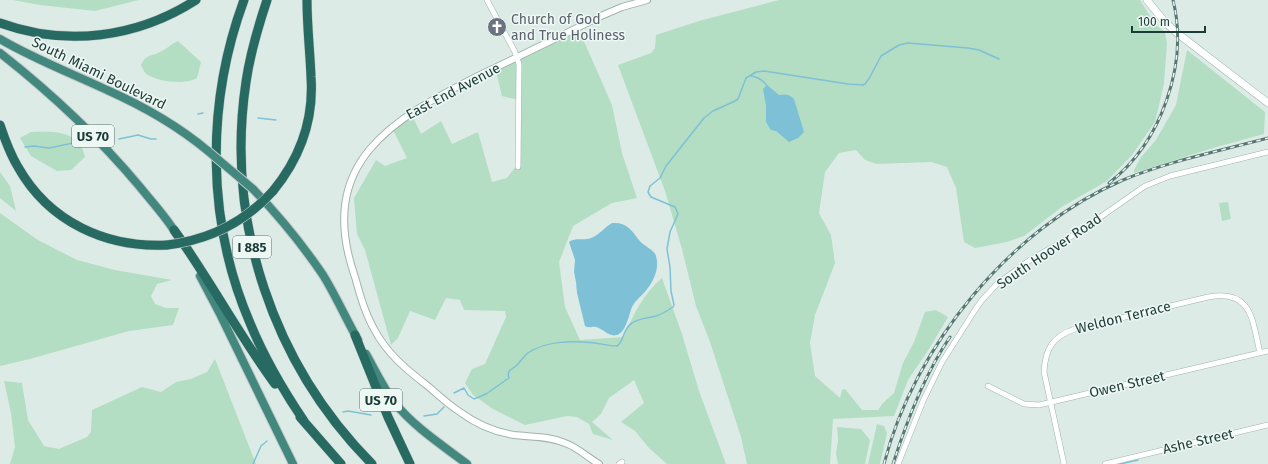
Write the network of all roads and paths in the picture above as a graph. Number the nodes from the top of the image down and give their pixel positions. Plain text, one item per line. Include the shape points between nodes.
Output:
1 (196, 0) edge
2 (244, 0) edge
3 (267, 0) edge
4 (307, 0) edge
5 (487, 0) edge
6 (647, 0) edge
7 (1147, 0) edge
8 (0, 23) edge
9 (0, 39) edge
10 (0, 52) edge
11 (517, 57) junction
12 (1268, 103) edge
13 (0, 125) edge
14 (1268, 152) edge
15 (518, 167) dead end
16 (174, 230) junction
17 (356, 335) junction
18 (1268, 351) edge
19 (1260, 353) junction
20 (988, 386) dead end
21 (1050, 402) junction
22 (304, 421) junction
23 (1268, 425) edge
24 (587, 457) junction
25 (293, 464) edge
26 (341, 464) edge
27 (372, 464) edge
28 (410, 464) edge
29 (467, 464) edge
30 (591, 464) edge
31 (599, 464) edge
32 (898, 464) edge
33 (1064, 464) edge
34 (1105, 464) edge

1 - 8 highway via 169,16 148,24 127,31 94,36 50,35
2 - 22 highway, I 885 via 227,55 219,100 216,167 220,213 228,257 249,322 272,370
3 - 27 highway, I 885 via 250,61 242,124 242,188 251,244 272,313 297,364 332,418
4 - 13 highway, bridge via 312,89 308,122 302,143 293,163 273,191 250,213 226,228 200,239 167,245 134,244 91,233 46,203 24,177
5 - 11 street
6 - 11 street, East End Avenue via 614,10
7 - 12 main road via 1176,33
9 - 17 highway, South Miami Boulevard / US 70, bridge via 25,53 107,89 184,133 208,151 253,189 283,222 311,258
10 - 16 highway, US 70 via 87,129 132,178
11 - 15 street
11 - 24 street, East End Avenue via 425,103 377,140 361,161 348,192 344,213 345,244 373,327 385,347 409,372 460,412 480,424 507,434 564,442
14 - 32 street, South Hoover Road via 1170,176 1145,186 1078,232 1025,263 998,284 982,300 942,362
16 - 22 highway, US 70 via 259,361
16 - 25 highway via 209,292
17 - 28 highway, South Miami Boulevard / US 70 via 388,417
17 - 29 highway via 383,385 402,411 418,427
18 - 19 street, Owen Street
19 - 21 street, Owen Street
19 - 21 street, Weldon Terrace via 1250,312 1243,304 1236,298 1226,295 1200,299 1061,334 1053,343 1045,360 1045,378
20 - 21 street, Owen Street via 1024,404
21 - 33 street, Weldon Terrace
22 - 26 highway, I 885
23 - 34 street, Ashe Street
24 - 30 street, East End Avenue
24 - 31 street, East End Avenue

